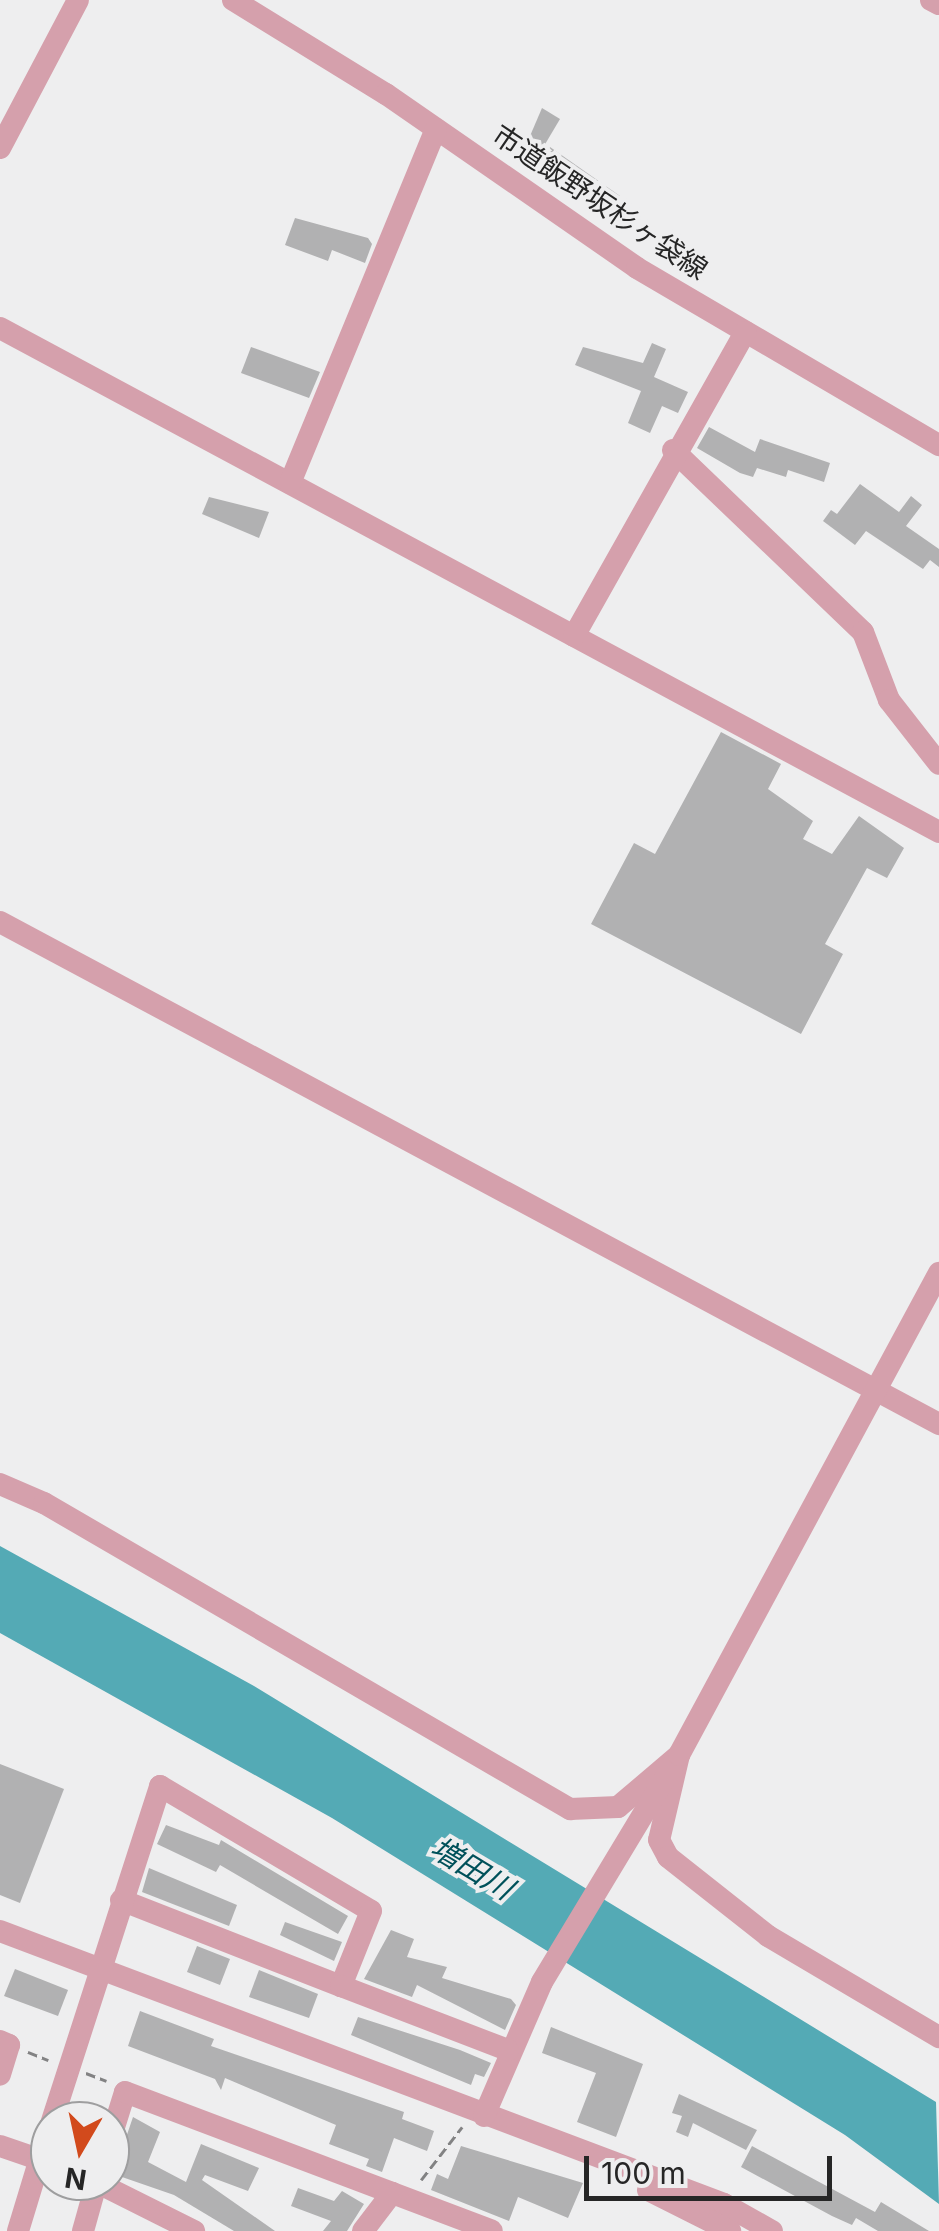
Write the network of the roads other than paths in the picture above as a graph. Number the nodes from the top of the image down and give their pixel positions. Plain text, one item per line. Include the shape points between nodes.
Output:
1 (78, 0) edge
2 (233, 0) edge
3 (932, 0) edge
4 (939, 4) edge
5 (436, 129) junction
6 (0, 148) edge
7 (0, 328) edge
8 (745, 332) junction
9 (939, 445) edge
10 (673, 450) junction
11 (290, 483) junction
12 (574, 636) junction
13 (939, 764) edge
14 (939, 832) edge
15 (0, 922) edge
16 (939, 1273) edge
17 (876, 1390) junction
18 (939, 1424) edge
19 (0, 1484) edge
20 (679, 1755) junction
21 (121, 1900) junction
22 (0, 1930) edge
23 (98, 1970) junction
24 (341, 1986) junction
25 (939, 2037) edge
26 (4, 2043) edge
27 (508, 2050) junction
28 (0, 2075) edge
29 (58, 2101) edge
30 (122, 2101) edge
31 (473, 2121) junction
32 (522, 2131) junction
33 (0, 2146) edge
34 (30, 2156) edge
35 (400, 2196) junction
36 (130, 2198) edge
37 (30, 2200) edge
38 (91, 2201) edge
39 (18, 2231) edge
40 (83, 2231) edge
41 (194, 2231) edge
42 (363, 2231) edge
43 (492, 2231) edge
44 (730, 2231) edge
45 (772, 2231) edge

1 - 6 street
2 - 5 street, 市道飯野坂杉ヶ袋線
3 - 4 street
5 - 8 street, 市道飯野坂杉ヶ袋線 via 636,268
5 - 11 street
7 - 11 street
8 - 9 street, 市道飯野坂杉ヶ袋線
8 - 10 street
10 - 12 street
10 - 13 street via 863,632 889,700
11 - 12 street
12 - 14 street
15 - 17 street
16 - 17 street
17 - 18 street
17 - 20 street
19 - 20 street via 44,1503 570,1809 618,1807
20 - 25 street via 659,1840 668,1857 768,1936
20 - 27 street
21 - 23 street
21 - 24 street
21 - 24 street via 160,1786 371,1911
22 - 23 street
23 - 29 street
23 - 31 street
24 - 27 street
26 - 28 street
27 - 31 street
30 - 35 street via 125,2092
31 - 32 street
32 - 44 street
32 - 45 street via 724,2204
33 - 34 street
35 - 42 street
35 - 43 street
36 - 41 street
37 - 39 street
38 - 40 street

